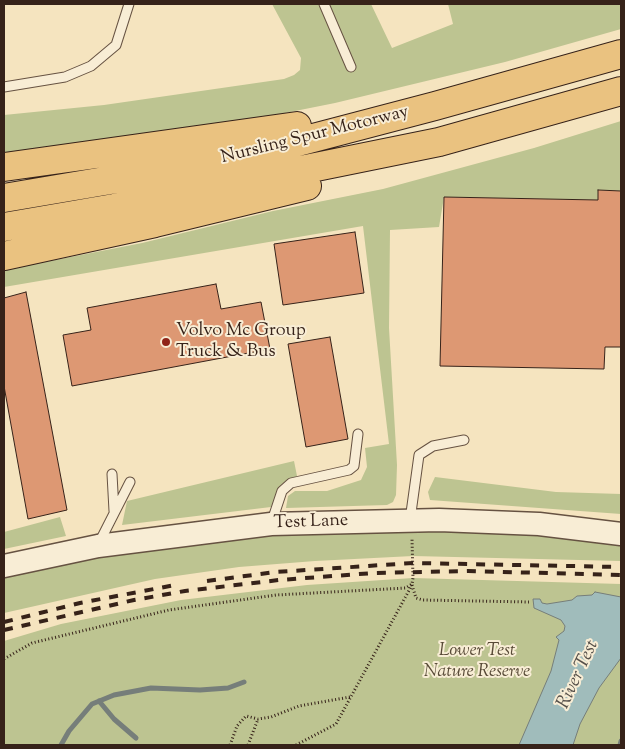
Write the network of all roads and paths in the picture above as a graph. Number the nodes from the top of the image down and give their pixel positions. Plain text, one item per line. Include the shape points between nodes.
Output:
1 (129, 4) edge
2 (324, 4) edge
3 (621, 54) edge
4 (351, 68) dead end
5 (4, 87) edge
6 (621, 92) edge
7 (435, 106) junction
8 (439, 142) junction
9 (4, 167) edge
10 (4, 198) edge
11 (4, 227) edge
12 (4, 256) edge
13 (358, 434) dead end
14 (464, 440) dead end
15 (112, 474) dead end
16 (130, 482) dead end
17 (114, 514) junction
18 (410, 520) junction
19 (271, 524) junction
20 (621, 534) edge
21 (98, 546) junction
22 (4, 566) edge
23 (412, 584) junction
24 (529, 602) dead end
25 (4, 658) edge
26 (351, 696) junction
27 (258, 719) junction
28 (230, 745) edge
29 (248, 745) edge
30 (296, 745) edge

1 - 5 lane via 116,45 91,66 65,77
2 - 4 lane
3 - 7 highway, Nursling Spur Motorway
6 - 8 highway, Nursling Spur Motorway
7 - 9 highway
7 - 10 highway, Nursling Spur Motorway via 275,148
8 - 11 highway, Nursling Spur Motorway
8 - 12 highway via 291,191
13 - 19 lane via 354,466 291,484 282,491
14 - 18 lane via 433,446 419,456
15 - 17 lane
16 - 17 lane
17 - 21 lane
18 - 19 street, Test Lane
18 - 20 street, Test Lane via 539,524
18 - 23 path via 414,564
19 - 21 street, Test Lane
21 - 22 street, Test Lane
23 - 24 path via 416,598 423,600
23 - 25 path via 406,588 276,595 169,610 38,642
23 - 26 path
26 - 27 path via 299,706
26 - 30 path via 336,724
27 - 28 path via 246,716 237,726
27 - 29 path

